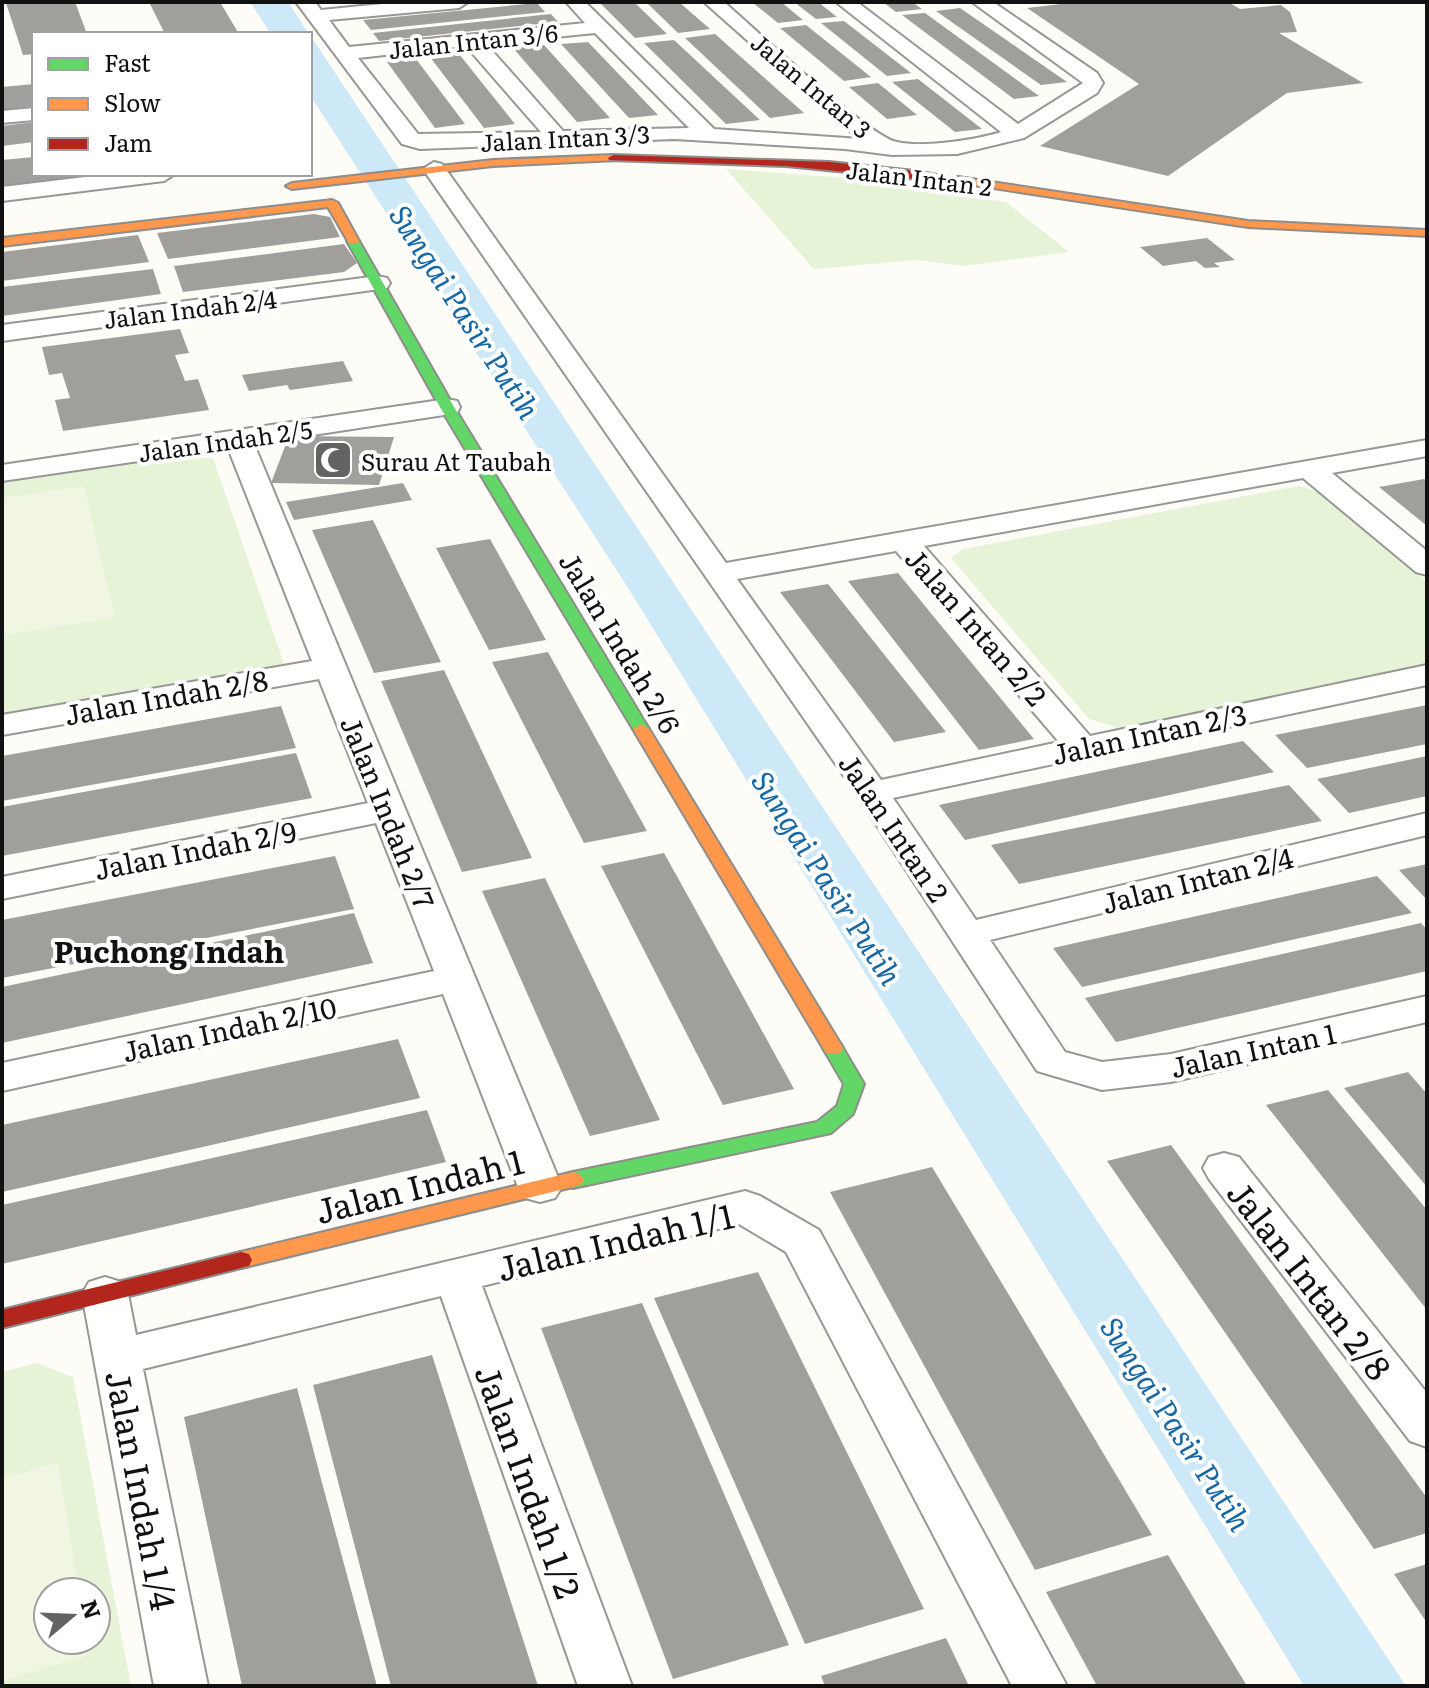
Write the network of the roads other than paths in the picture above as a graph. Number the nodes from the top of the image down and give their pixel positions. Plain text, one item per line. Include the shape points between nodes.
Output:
1 (459, 2) edge
2 (575, 2) edge
3 (713, 2) edge
4 (845, 2) edge
5 (981, 2) edge
6 (310, 9) edge
7 (600, 27) junction
8 (472, 41) junction
9 (346, 53) junction
10 (32, 114) edge
11 (2, 117) edge
12 (707, 134) junction
13 (1017, 134) junction
14 (557, 137) junction
15 (892, 149) junction
16 (421, 171) junction
17 (905, 172) junction
18 (148, 176) edge
19 (274, 188) dead end
20 (2, 194) edge
21 (1427, 233) edge
22 (2, 242) edge
23 (378, 283) junction
24 (2, 333) edge
25 (447, 407) junction
26 (238, 438) junction
27 (1427, 448) edge
28 (1309, 469) junction
29 (2, 473) edge
30 (903, 540) junction
31 (1427, 566) edge
32 (718, 573) junction
33 (331, 667) junction
34 (1427, 675) edge
35 (2, 725) edge
36 (1081, 747) junction
37 (872, 792) junction
38 (388, 810) junction
39 (1427, 824) edge
40 (2, 888) edge
41 (968, 934) junction
42 (456, 979) junction
43 (1421, 1019) edge
44 (1078, 1070) joint
45 (2, 1077) edge
46 (846, 1109) joint
47 (1224, 1168) dead end
48 (540, 1187) junction
49 (456, 1276) junction
50 (105, 1294) junction
51 (2, 1319) edge
52 (117, 1357) junction
53 (1427, 1428) edge
54 (181, 1686) edge
55 (605, 1686) edge
56 (1040, 1686) edge

1 - 6 street
2 - 7 street
3 - 15 street, Jalan Intan 3 via 854,125
4 - 13 street
5 - 13 street, Jalan Intan 3/3 via 1093,83
6 - 9 street, Jalan Intan 3/3
7 - 8 street, Jalan Intan 3/6
7 - 12 street
8 - 9 street, Jalan Intan 3/6
8 - 14 street
9 - 14 street, Jalan Intan 3/3 via 410,139 434,143
10 - 11 street
12 - 14 street, Jalan Intan 3/3
12 - 15 street, Jalan Intan 3/3
13 - 15 street, Jalan Intan 3/3 via 957,148
15 - 17 street, Jalan Intan 3
16 - 17 street, Jalan Intan 2 via 572,158 721,158
16 - 19 street, Jalan Intan 2
16 - 32 street, Jalan Intan 2
17 - 21 street, Jalan Intan 2 via 1248,224
18 - 20 street
22 - 23 street, Jalan Indah 2/6 via 332,203
23 - 24 street, Jalan Indah 2/4
23 - 25 street, Jalan Indah 2/6
25 - 26 street, Jalan Indah 2/5
25 - 46 street, Jalan Indah 2/6 via 854,1084
26 - 29 street, Jalan Indah 2/5
26 - 33 street, Jalan Indah 2/7
27 - 28 street
28 - 30 street
28 - 31 street
30 - 32 street
30 - 36 street, Jalan Intan 2/2
32 - 37 street, Jalan Intan 2
33 - 35 street, Jalan Indah 2/8
33 - 38 street, Jalan Indah 2/7
34 - 36 street, Jalan Intan 2/3
36 - 37 street, Jalan Intan 2/3
37 - 41 street, Jalan Intan 2
38 - 40 street, Jalan Indah 2/9
38 - 42 street, Jalan Indah 2/7
39 - 41 street, Jalan Intan 2/4
41 - 44 street, Jalan Intan 2 via 1051,1062
42 - 45 street, Jalan Indah 2/10
42 - 48 street, Jalan Indah 2/7
43 - 44 street, Jalan Intan 1 via 1171,1068 1102,1076
46 - 48 street, Jalan Indah 1 via 824,1128
47 - 53 street, Jalan Intan 2/8
48 - 50 street, Jalan Indah 1
49 - 52 street, Jalan Indah 1/1
49 - 55 street, Jalan Indah 1/2
49 - 56 street, Jalan Indah 1/1 via 745,1207 803,1241
50 - 51 street, Jalan Indah 1
50 - 52 street, Jalan Indah 1/4
52 - 54 street, Jalan Indah 1/4

